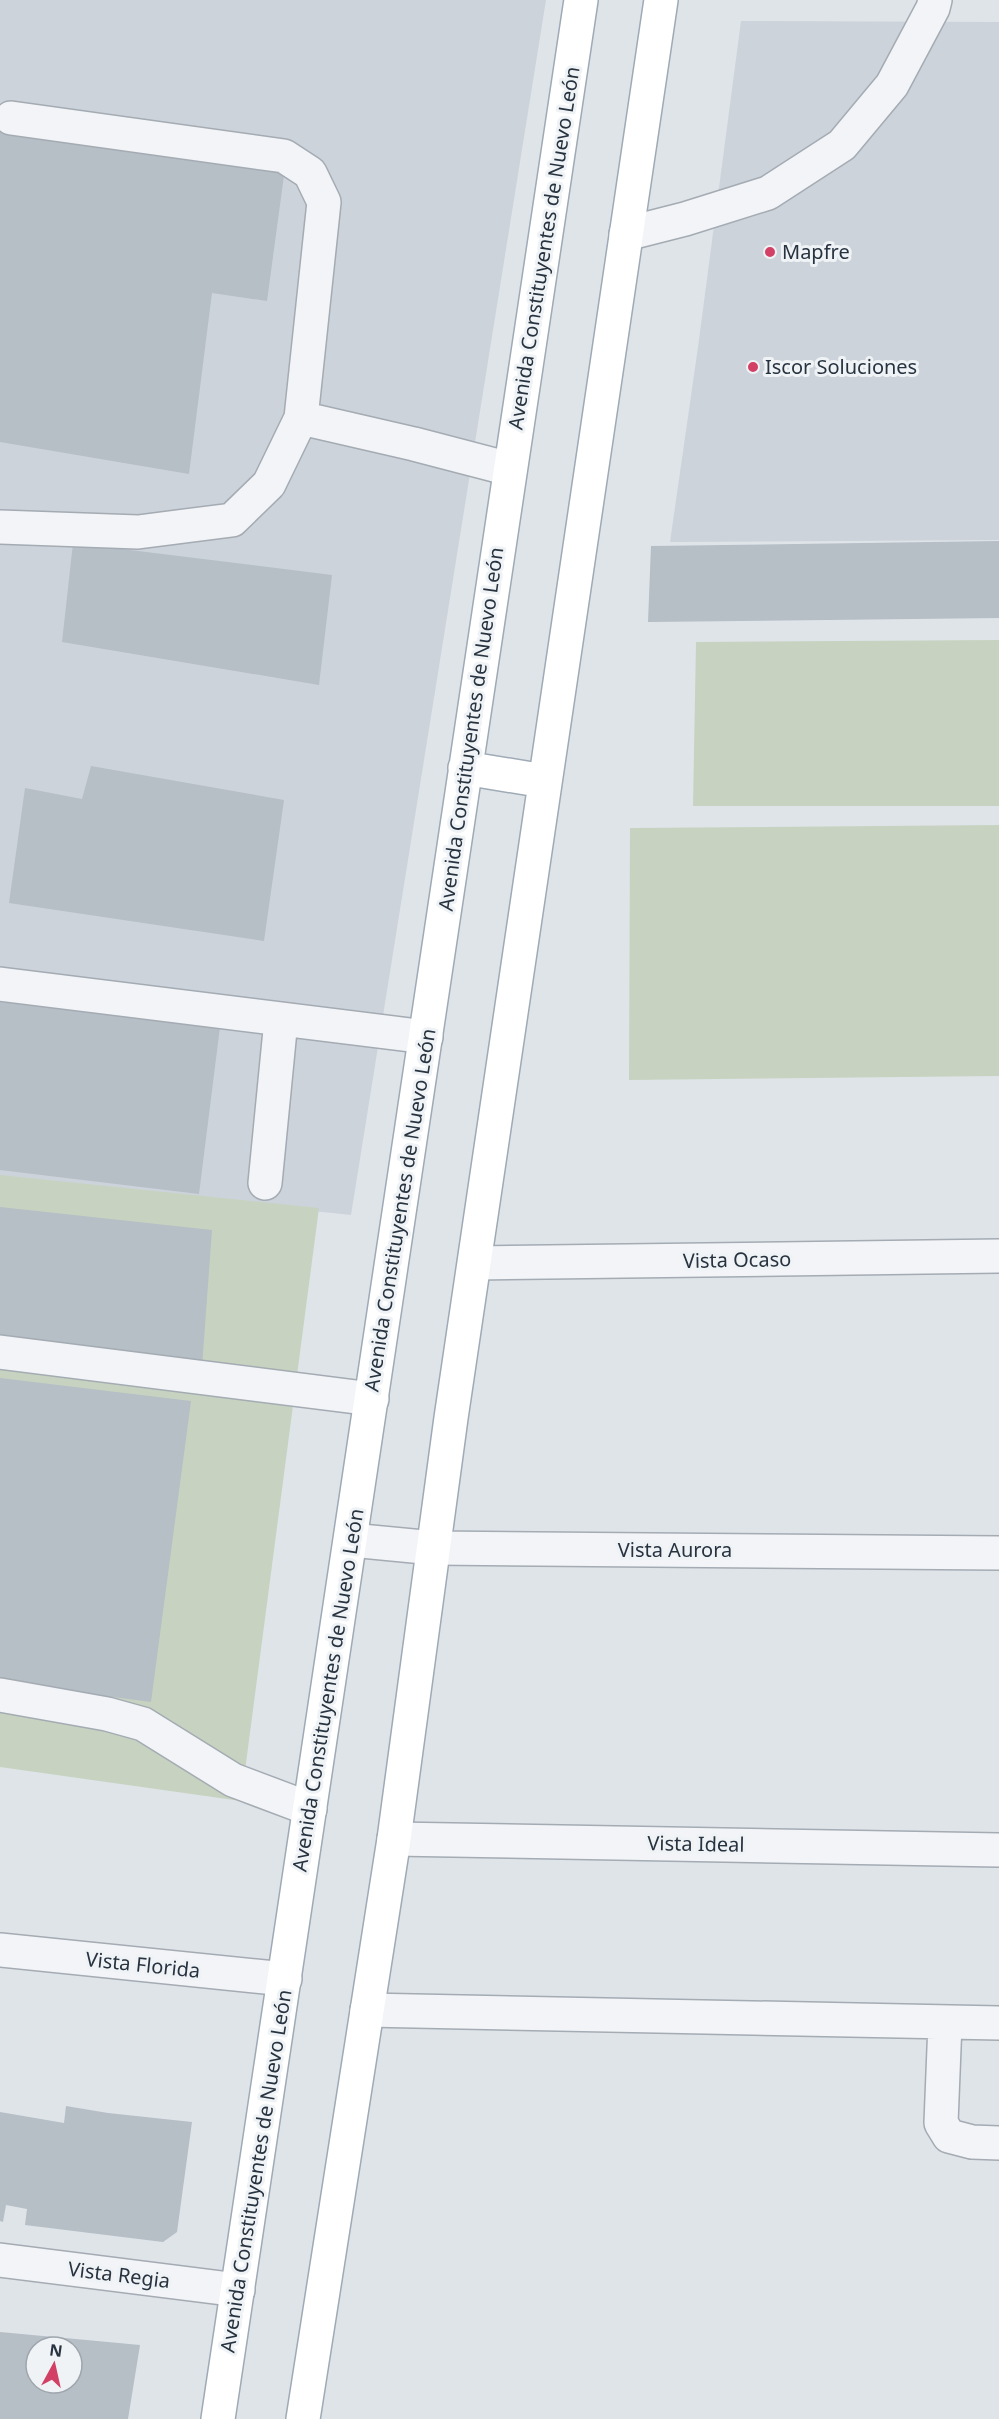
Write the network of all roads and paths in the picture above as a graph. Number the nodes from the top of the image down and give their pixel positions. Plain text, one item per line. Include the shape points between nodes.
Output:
1 (581, 0) edge
2 (661, 0) edge
3 (935, 0) edge
4 (11, 118) dead end
5 (626, 234) junction
6 (302, 418) junction
7 (510, 469) junction
8 (0, 527) edge
9 (465, 768) junction
10 (544, 781) junction
11 (0, 984) edge
12 (281, 1020) junction
13 (426, 1037) junction
14 (265, 1182) dead end
15 (999, 1256) edge
16 (475, 1263) junction
17 (0, 1352) edge
18 (372, 1399) junction
19 (351, 1540) junction
20 (435, 1548) junction
21 (999, 1553) edge
22 (0, 1695) edge
23 (310, 1809) junction
24 (394, 1839) junction
25 (999, 1850) edge
26 (0, 1950) edge
27 (285, 1979) junction
28 (367, 2010) junction
29 (945, 2023) junction
30 (999, 2023) edge
31 (999, 2143) edge
32 (0, 2260) edge
33 (238, 2290) junction
34 (218, 2419) edge
35 (303, 2419) edge

1 - 7 main road, Avenida Constituyentes de Nuevo León
2 - 5 main road
3 - 5 street via 892,85 842,145 768,194
4 - 6 street via 284,156 310,173 324,202
5 - 10 main road
6 - 7 street
6 - 8 street via 269,484 232,520 138,532
7 - 9 main road, Avenida Constituyentes de Nuevo León
9 - 10 main road
9 - 13 main road, Avenida Constituyentes de Nuevo León
10 - 16 main road
11 - 12 street
12 - 13 street
12 - 14 street
13 - 18 main road, Avenida Constituyentes de Nuevo León
15 - 16 street, Vista Ocaso
16 - 20 main road
17 - 18 street
18 - 19 main road, Avenida Constituyentes de Nuevo León
19 - 20 street, Vista Aurora
19 - 23 main road, Avenida Constituyentes de Nuevo León
20 - 21 street, Vista Aurora
20 - 24 main road
22 - 23 street via 143,1724 233,1780
23 - 27 main road, Avenida Constituyentes de Nuevo León
24 - 25 street, Vista Ideal
24 - 28 main road
26 - 27 street, Vista Florida
27 - 33 main road, Avenida Constituyentes de Nuevo León
28 - 29 street
28 - 35 main road
29 - 30 street
29 - 31 street via 941,2123 949,2136
32 - 33 street, Vista Regia
33 - 34 main road, Avenida Constituyentes de Nuevo León

